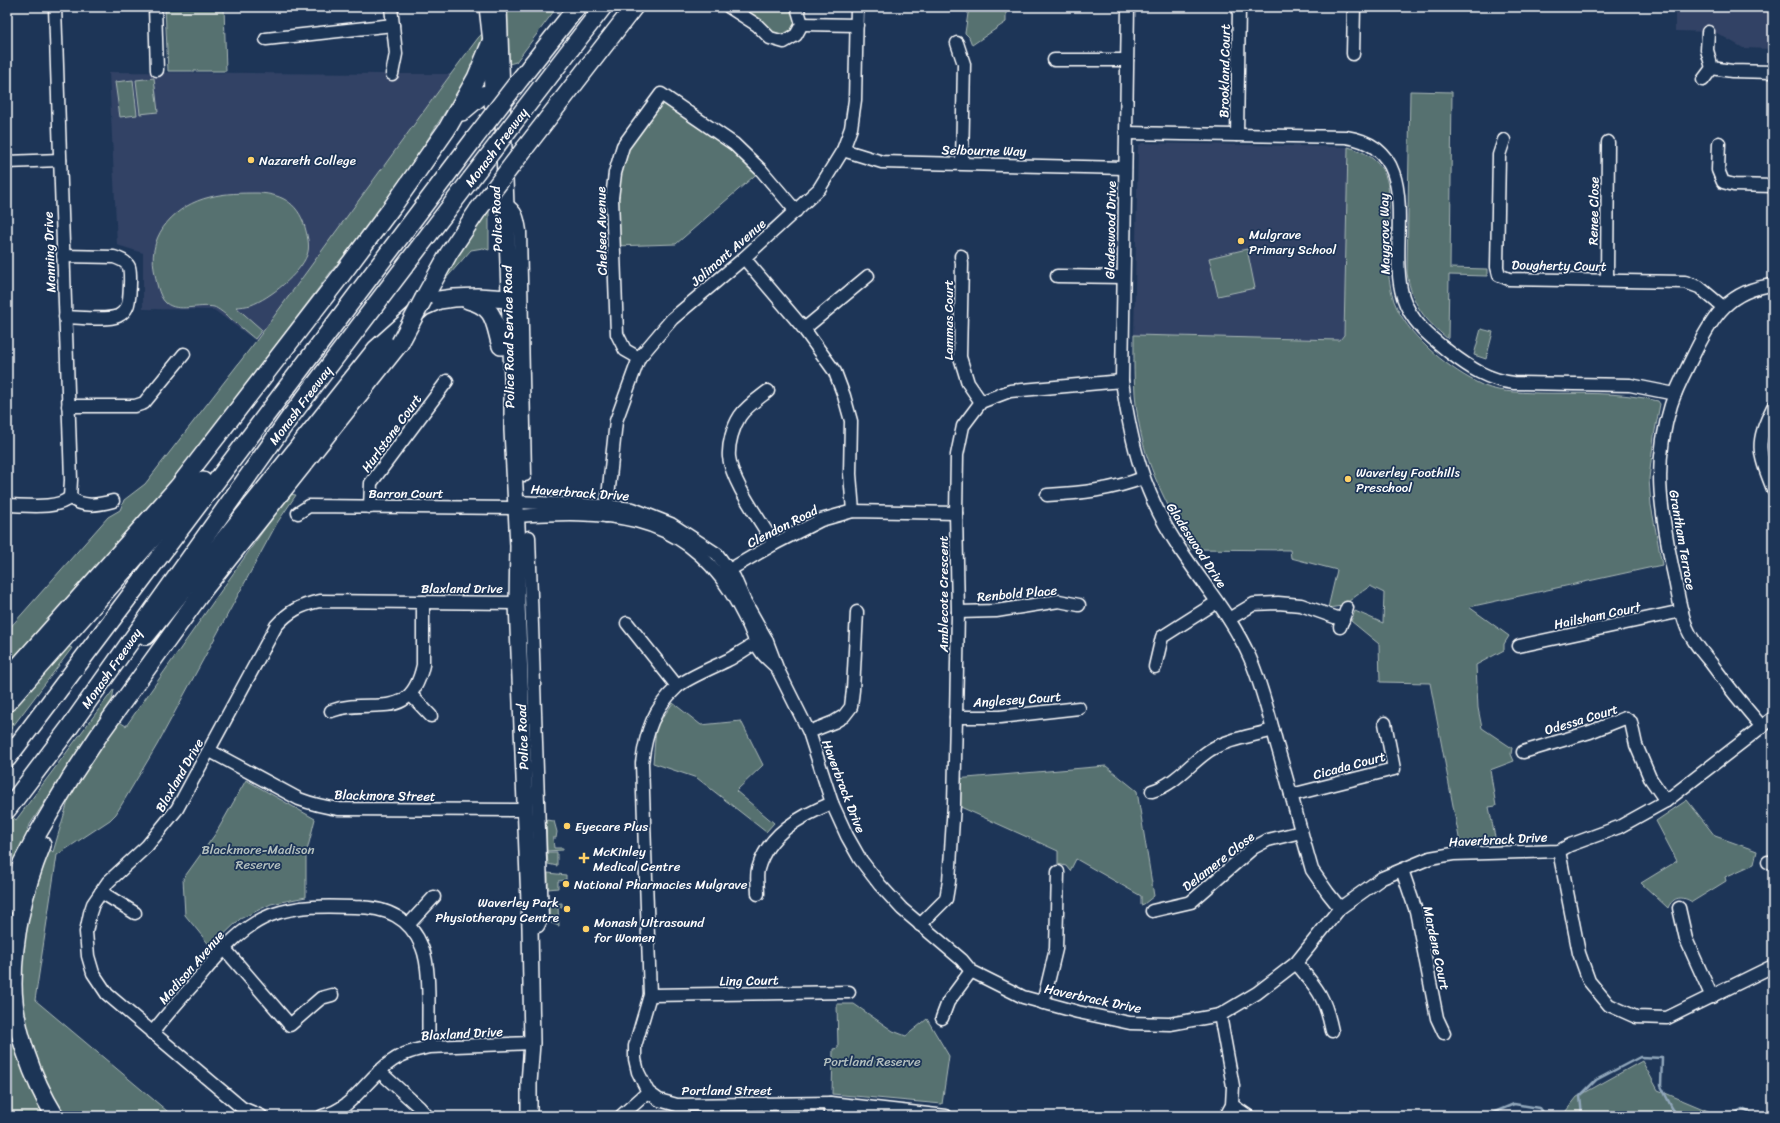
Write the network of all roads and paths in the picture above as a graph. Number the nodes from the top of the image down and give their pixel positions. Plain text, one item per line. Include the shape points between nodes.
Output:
1 (56, 7) edge
2 (155, 7) edge
3 (391, 7) edge
4 (487, 7) edge
5 (499, 7) edge
6 (577, 7) edge
7 (602, 7) edge
8 (634, 7) edge
9 (729, 7) edge
10 (797, 7) edge
11 (857, 7) edge
12 (1128, 7) edge
13 (1239, 7) edge
14 (1354, 7) edge
15 (802, 24) junction
16 (393, 25) junction
17 (857, 25) junction
18 (1708, 32) dead end
19 (266, 38) dead end
20 (491, 42) junction
21 (957, 43) dead end
22 (1353, 54) dead end
23 (1054, 60) dead end
24 (1127, 60) junction
25 (1712, 68) junction
26 (157, 70) dead end
27 (1773, 72) edge
28 (392, 74) dead end
29 (1703, 80) dead end
30 (497, 93) junction
31 (447, 129) junction
32 (1126, 133) junction
33 (1237, 135) junction
34 (1504, 140) dead end
35 (1608, 142) dead end
36 (1719, 143) dead end
37 (844, 150) junction
38 (60, 160) junction
39 (7, 162) edge
40 (962, 163) junction
41 (1125, 168) junction
42 (1773, 186) edge
43 (505, 204) junction
44 (796, 211) junction
45 (63, 256) junction
46 (961, 256) dead end
47 (744, 258) junction
48 (868, 276) dead end
49 (1057, 276) dead end
50 (1123, 277) junction
51 (1606, 280) junction
52 (1773, 285) edge
53 (454, 298) junction
54 (504, 299) junction
55 (1723, 307) junction
56 (65, 318) junction
57 (804, 329) junction
58 (501, 346) junction
59 (184, 354) dead end
60 (639, 358) junction
61 (293, 378) junction
62 (447, 381) dead end
63 (1122, 381) junction
64 (768, 391) dead end
65 (1674, 396) junction
66 (981, 402) junction
67 (68, 406) junction
68 (1773, 406) edge
69 (518, 430) junction
70 (525, 475) dead end
71 (1143, 478) junction
72 (1773, 489) edge
73 (1047, 495) dead end
74 (70, 497) junction
75 (113, 501) dead end
76 (7, 505) edge
77 (370, 506) junction
78 (516, 509) junction
79 (606, 511) junction
80 (853, 511) junction
81 (298, 513) dead end
82 (956, 514) junction
83 (529, 537) dead end
84 (774, 544) junction
85 (725, 573) junction
86 (423, 602) junction
87 (1217, 602) junction
88 (517, 603) junction
89 (1079, 605) dead end
90 (1682, 611) junction
91 (857, 612) dead end
92 (958, 612) junction
93 (1343, 618) dead end
94 (1229, 619) junction
95 (627, 623) dead end
96 (761, 641) junction
97 (1518, 646) dead end
98 (526, 652) junction
99 (1155, 667) dead end
100 (7, 679) edge
101 (677, 686) junction
102 (411, 695) junction
103 (7, 703) edge
104 (1079, 708) dead end
105 (331, 711) dead end
106 (431, 716) dead end
107 (956, 717) junction
108 (1773, 718) edge
109 (1385, 723) dead end
110 (1762, 727) junction
111 (69, 728) junction
112 (1273, 730) junction
113 (809, 732) junction
114 (210, 751) junction
115 (1523, 752) dead end
116 (7, 759) edge
117 (70, 778) junction
118 (1152, 791) dead end
119 (1291, 795) junction
120 (1666, 802) junction
121 (832, 803) junction
122 (7, 810) edge
123 (525, 810) junction
124 (1301, 832) junction
125 (1560, 850) junction
126 (526, 862) junction
127 (540, 869) junction
128 (1402, 870) junction
129 (1058, 872) dead end
130 (101, 892) junction
131 (758, 894) dead end
132 (434, 897) dead end
133 (7, 905) edge
134 (1340, 908) junction
135 (1680, 908) dead end
136 (1152, 911) dead end
137 (135, 914) dead end
138 (409, 924) junction
139 (920, 925) junction
140 (530, 927) junction
141 (224, 948) junction
142 (1296, 963) junction
143 (1773, 966) edge
144 (971, 971) junction
145 (849, 992) dead end
146 (332, 995) dead end
147 (650, 995) junction
148 (1712, 997) junction
149 (1043, 1003) junction
150 (1220, 1015) junction
151 (942, 1018) dead end
152 (1332, 1031) dead end
153 (152, 1033) junction
154 (1444, 1033) dead end
155 (532, 1043) junction
156 (430, 1047) junction
157 (380, 1071) junction
158 (648, 1092) junction
159 (830, 1103) junction
160 (1232, 1105) junction
161 (726, 1110) edge
162 (55, 1116) edge
163 (261, 1116) edge
164 (324, 1116) edge
165 (427, 1116) edge
166 (529, 1116) edge
167 (538, 1116) edge
168 (621, 1116) edge
169 (830, 1116) edge
170 (946, 1116) edge
171 (1226, 1116) edge
172 (1248, 1116) edge

1 - 38 street, Manning Drive
2 - 26 street
3 - 16 street
4 - 20 main road, Police Road
5 - 30 main road, Police Road
6 - 61 highway, Monash Freeway, bridge
7 - 111 highway, Monash Freeway, bridge via 288,420
8 - 117 highway, bridge via 478,210 449,253 400,343 205,588
9 - 15 street via 757,25 770,38 784,42 796,35
10 - 15 street
11 - 17 street, Jolimont Avenue
12 - 24 street, Gladeswood Drive
13 - 33 street, Brookland Court
14 - 22 street
15 - 17 street
16 - 19 street
16 - 28 street via 396,54
17 - 37 street, Jolimont Avenue via 856,100
18 - 25 street via 1707,50
20 - 30 main road, Police Road
20 - 31 highway via 476,78
21 - 40 street via 964,64
23 - 24 street
24 - 32 street, Gladeswood Drive
25 - 27 street
25 - 29 street
30 - 31 highway via 482,95 474,100
30 - 43 main road, Police Road
30 - 54 main road, Police Road
31 - 100 highway via 371,236 178,487
32 - 33 street, Maygrove Way
32 - 41 street, Gladeswood Drive
33 - 65 street, Maygrove Way via 1346,137 1364,142 1382,154 1394,171 1398,187 1398,266 1399,284 1404,299 1412,316 1422,328 1479,374 1514,383 1621,385
34 - 51 street, Dougherty Court via 1498,155 1496,267 1499,275 1508,279
35 - 51 street, Renee Close
36 - 42 street via 1718,170 1723,182 1734,185
37 - 40 street, Selbourne Way via 882,162
37 - 44 street, Jolimont Avenue via 819,189
38 - 39 street
38 - 45 street, Manning Drive
40 - 41 street, Selbourne Way
41 - 50 street, Gladeswood Drive
43 - 54 main road, Police Road
43 - 69 street, Police Road Service Road via 513,208 518,215 520,231
44 - 47 street, Jolimont Avenue
44 - 60 street, Chelsea Avenue via 761,170 734,144 661,94 623,146 615,174 612,198 617,334 625,350
45 - 56 street, Manning Drive
45 - 56 street via 114,257 122,259 130,270 129,302 120,314 112,318
46 - 66 street, Lammas Court via 960,357 968,383
47 - 57 street
47 - 60 street, Jolimont Avenue via 672,319
48 - 57 street
49 - 50 street
50 - 63 street, Gladeswood Drive
51 - 55 street, Dougherty Court via 1690,283 1704,290
52 - 55 street, Grantham Terrace via 1748,291
53 - 54 highway
53 - 58 highway via 476,303 491,312
53 - 111 highway via 439,300 424,307 376,349 169,609
54 - 58 main road, Police Road
54 - 69 main road, Police Road
55 - 65 street, Grantham Terrace via 1706,330
56 - 67 street, Manning Drive
57 - 80 street via 835,372 844,396 850,421
58 - 69 main road, Police Road via 503,387
59 - 67 street via 144,403 135,406
60 - 79 street, Jolimont Avenue via 616,421
61 - 103 highway
61 - 116 highway, Monash Freeway
62 - 77 street, Hurlstone Court via 371,483
63 - 66 street via 1010,392
63 - 71 street, Gladeswood Drive via 1129,431
64 - 84 street via 741,415 730,442 729,456 738,484
65 - 90 street, Grantham Terrace via 1662,443 1659,490 1663,524
66 - 82 street, Amblecote Crescent via 963,426 957,455
67 - 74 street, Manning Drive
68 - 72 street via 1760,444 1762,459
69 - 70 street, Police Road Service Road
69 - 78 main road, Police Road
71 - 73 street via 1122,486 1093,492
71 - 87 street, Gladeswood Drive via 1170,534
74 - 75 street via 85,505 100,505
74 - 76 street via 65,502 53,505
77 - 78 street, Barron Court
77 - 81 street, Barron Court via 309,506
78 - 79 street, Haverbrack Drive
78 - 88 main road, Police Road
79 - 85 street, Haverbrack Drive via 633,509 671,524 717,554
80 - 82 street, Clendon Road
80 - 84 street, Clendon Road via 821,520
82 - 92 street, Amblecote Crescent
83 - 98 street
84 - 85 street, Clendon Road
85 - 96 street, Haverbrack Drive via 744,616
86 - 88 street, Blaxland Drive
86 - 102 street via 422,665
86 - 114 street, Blaxland Drive via 320,601 291,612 276,626
87 - 94 street, Gladeswood Drive
87 - 99 street via 1162,637
88 - 98 main road, Police Road
89 - 92 street, Renbold Place via 1059,601 996,611
90 - 97 street, Hailsham Court
90 - 110 street, Grantham Terrace via 1694,641
91 - 113 street via 851,707 844,716 834,722
92 - 107 street, Amblecote Crescent
93 - 94 street via 1301,604 1278,603 1254,604
94 - 112 street, Gladeswood Drive via 1249,657 1266,702
95 - 101 street
96 - 101 street
96 - 113 street, Haverbrack Drive via 762,653 777,668
98 - 123 main road, Police Road
98 - 127 street
101 - 147 street via 654,714 645,738 642,763
102 - 105 street via 384,706 348,706
102 - 106 street
104 - 107 street, Anglesey Court via 1000,717
107 - 139 street, Amblecote Crescent via 954,804 946,899
108 - 110 street, Haverbrack Drive
109 - 119 street, Cicada Court via 1394,769
110 - 120 street, Haverbrack Drive
111 - 122 highway, Monash Freeway
112 - 118 street via 1226,743 1211,750 1164,788
112 - 119 street, Gladeswood Drive
113 - 121 street, Haverbrack Drive
114 - 123 street, Blackmore Street via 299,799 329,808
114 - 130 street, Blaxland Drive via 166,825
115 - 120 street, Odessa Court via 1590,732 1625,718 1631,722 1636,745 1650,778
117 - 133 highway via 22,863
117 - 162 highway via 33,871 18,924 13,984 16,1015 24,1044 45,1100
119 - 124 street, Gladeswood Drive
120 - 125 street, Haverbrack Drive via 1619,827
121 - 131 street via 807,813 766,847 758,870
121 - 139 street, Haverbrack Drive via 860,859 880,885
123 - 126 main road, Police Road
124 - 134 street, Gladeswood Drive via 1312,870
124 - 136 street, Delamere Close via 1268,840 1253,848 1191,902
125 - 128 street, Haverbrack Drive via 1453,854 1430,858
125 - 148 street via 1579,953 1589,981 1609,1005 1636,1017 1667,1018
126 - 127 street
126 - 140 main road, Police Road
127 - 140 street via 542,918 538,926
128 - 134 street, Haverbrack Drive via 1382,878
128 - 154 street, Mardene Court via 1416,911 1437,1018
129 - 149 street via 1056,949
130 - 137 street
130 - 153 street, Blaxland Drive via 90,913 86,932 88,956 93,973 107,994
132 - 138 street
134 - 142 street, Haverbrack Drive
135 - 148 street via 1686,939
138 - 141 street, Madison Avenue via 377,908 304,907 258,921 232,939
138 - 156 street via 425,956
139 - 144 street, Haverbrack Drive via 962,960
140 - 155 main road, Police Road
141 - 146 street via 290,1025 321,998
141 - 153 street, Madison Avenue
142 - 150 street, Haverbrack Drive via 1257,994
142 - 152 street via 1319,990 1328,1009
143 - 148 street
144 - 149 street, Haverbrack Drive via 1023,997
144 - 151 street via 948,1002
145 - 147 street, Ling Court
147 - 158 street via 635,1046 638,1072
149 - 150 street, Haverbrack Drive via 1130,1023 1170,1024
150 - 160 street via 1233,1086
153 - 163 street, Blaxland Drive via 242,1108
155 - 156 street, Blaxland Drive
155 - 166 main road, Police Road
155 - 167 main road, Police Road
156 - 157 street, Blaxland Drive via 404,1054 392,1060
157 - 164 street, Blaxland Drive via 349,1103
157 - 165 street via 420,1106
158 - 161 street, Portland Street via 659,1100 677,1105
158 - 168 street
159 - 161 street, Portland Street
159 - 169 street
159 - 170 street, Portland Street
160 - 171 street
160 - 172 street

